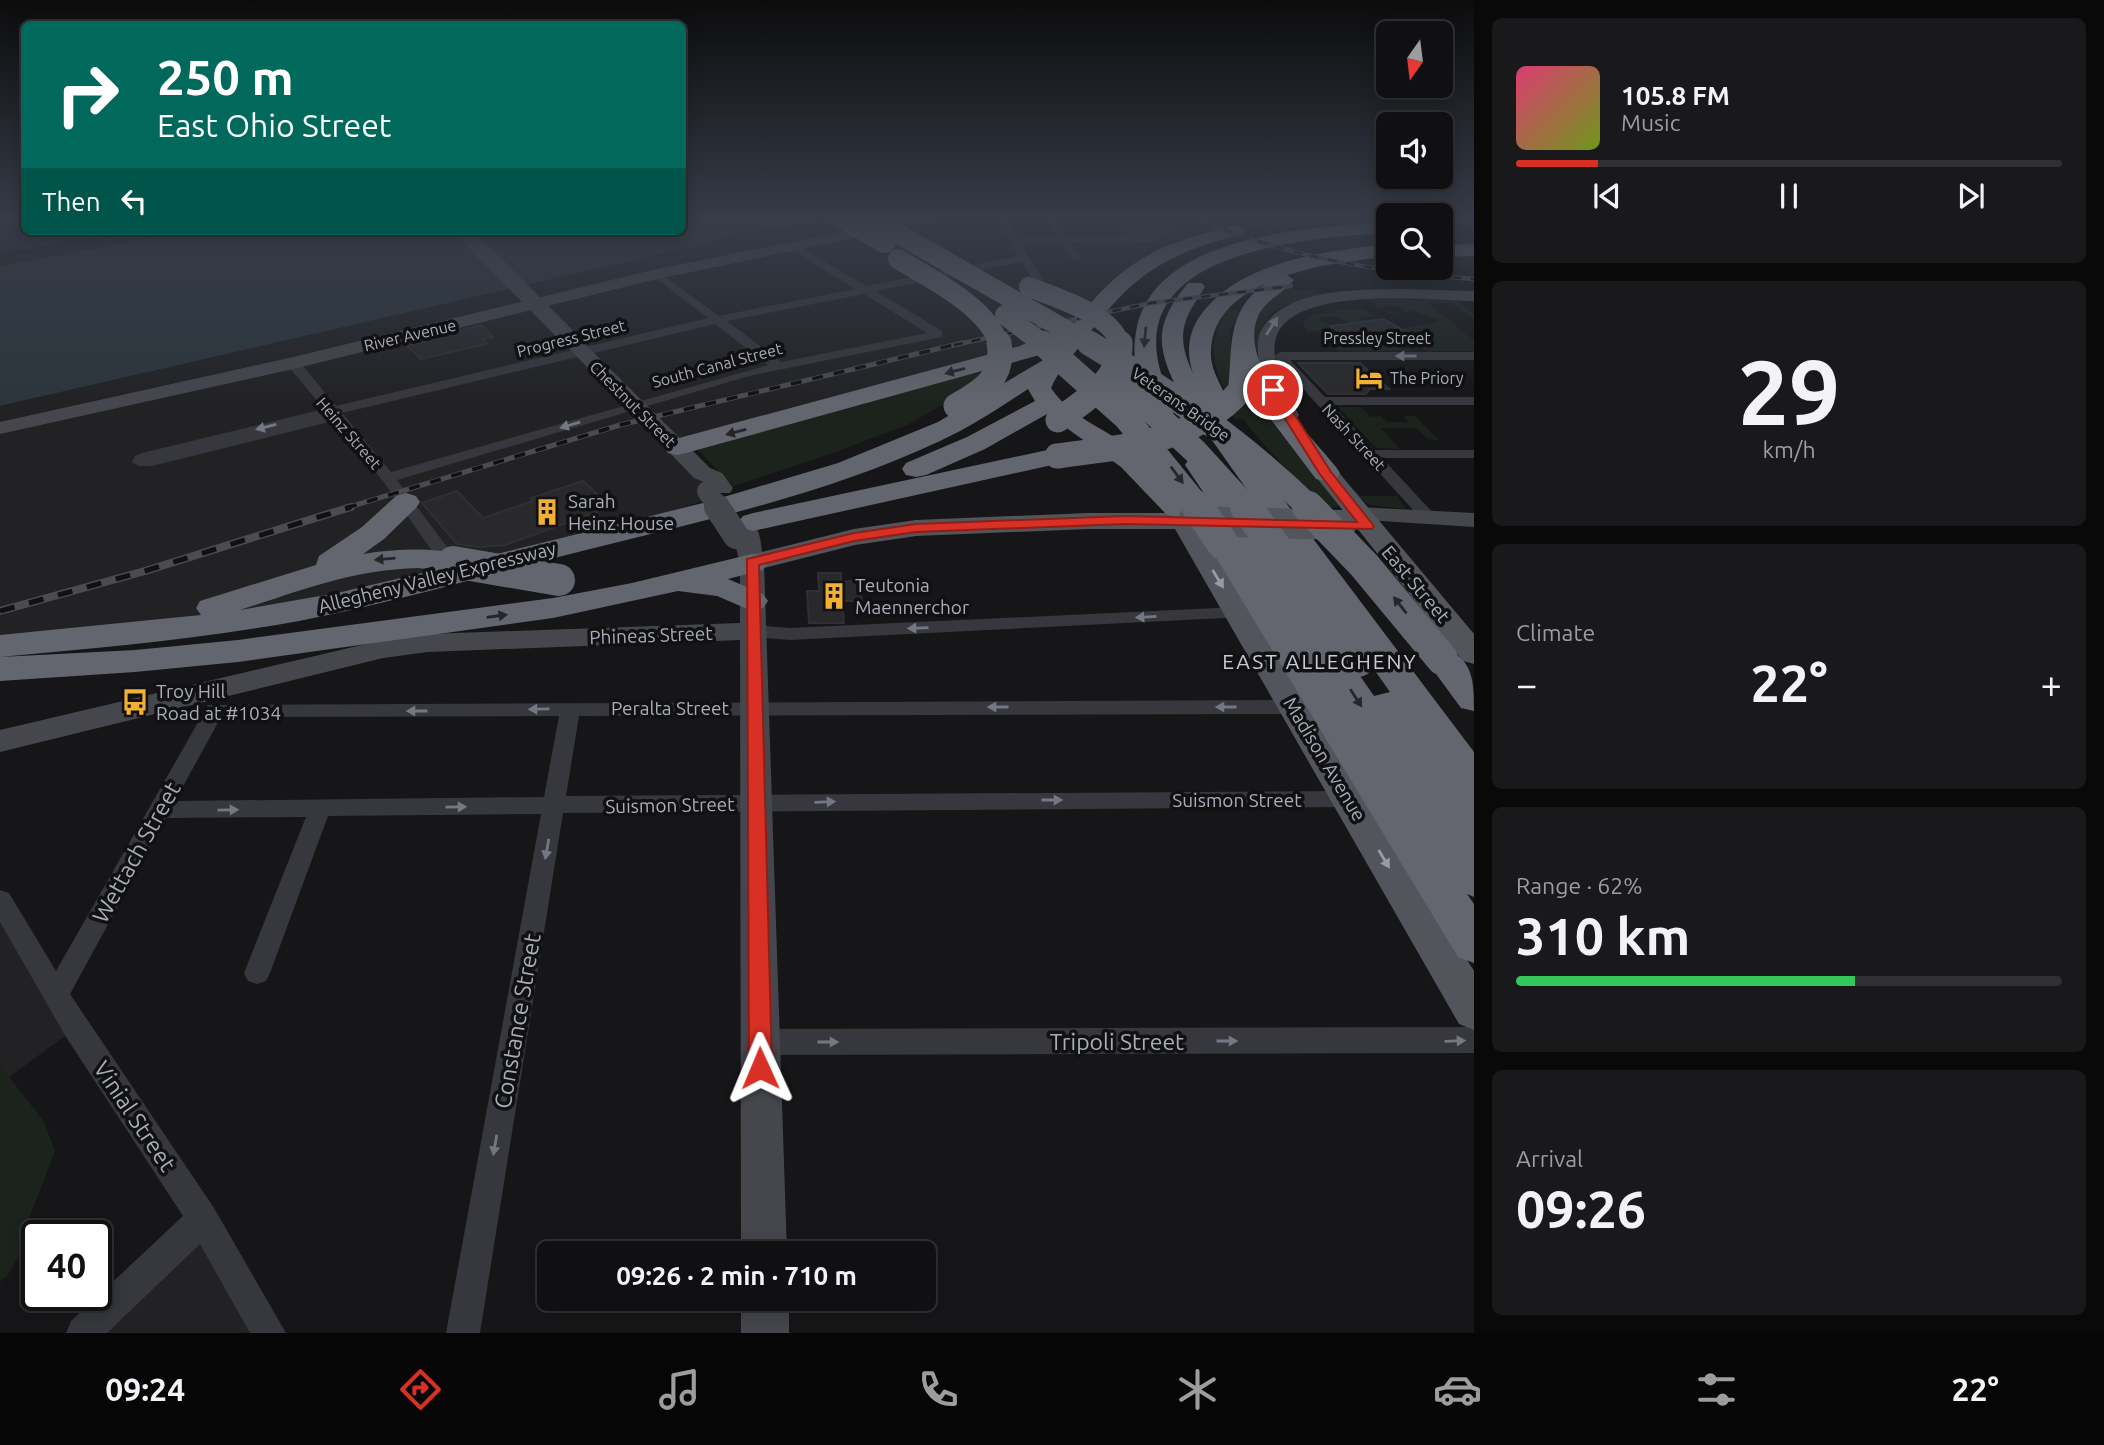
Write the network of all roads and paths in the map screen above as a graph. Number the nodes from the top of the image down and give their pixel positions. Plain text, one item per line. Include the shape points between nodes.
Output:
1 (510, 278) edge
2 (640, 278) edge
3 (663, 278) edge
4 (846, 278) edge
5 (924, 278) edge
6 (926, 278) edge
7 (952, 278) edge
8 (958, 278) edge
9 (969, 278) edge
10 (1003, 278) edge
11 (1036, 278) edge
12 (1126, 278) edge
13 (1152, 278) edge
14 (1179, 278) edge
15 (1207, 278) edge
16 (1233, 278) edge
17 (1258, 278) edge
18 (1287, 278) edge
19 (1038, 281) dead end
20 (865, 290) junction
21 (1474, 296) edge
22 (719, 319) junction
23 (1087, 321) junction
24 (1242, 334) junction
25 (583, 353) junction
26 (1280, 356) joint
27 (1474, 356) edge
28 (293, 363) junction
29 (1051, 365) junction
30 (778, 366) junction
31 (1182, 375) junction
32 (1321, 401) junction
33 (1474, 401) edge
34 (636, 406) junction
35 (332, 413) junction
36 (1048, 414) junction
37 (0, 428) edge
38 (677, 447) junction
39 (1370, 454) junction
40 (1474, 454) edge
41 (1326, 473) junction
42 (902, 487) junction
43 (397, 490) junction
44 (804, 509) junction
45 (1185, 515) junction
46 (1429, 518) junction
47 (1349, 520) junction
48 (1474, 522) edge
49 (747, 546) junction
50 (532, 554) junction
51 (453, 562) junction
52 (313, 573) junction
53 (658, 586) junction
54 (1238, 613) junction
55 (752, 616) junction
56 (0, 646) edge
57 (1464, 650) edge
58 (0, 656) edge
59 (0, 669) edge
60 (1474, 699) edge
61 (1294, 707) junction
62 (754, 708) junction
63 (570, 709) junction
64 (215, 710) joint
65 (0, 741) edge
66 (1474, 747) edge
67 (1474, 781) edge
68 (1349, 799) junction
69 (757, 804) junction
70 (554, 806) junction
71 (320, 809) junction
72 (160, 810) junction
73 (1474, 829) edge
74 (1474, 878) edge
75 (0, 900) edge
76 (1474, 943) edge
77 (257, 972) dead end
78 (57, 993) junction
79 (1474, 1010) edge
80 (1474, 1040) edge
81 (760, 1042) junction
82 (204, 1219) junction
83 (764, 1241) edge
84 (765, 1311) edge
85 (83, 1333) edge
86 (269, 1333) edge
87 (463, 1333) edge
88 (765, 1333) edge

1 - 25 street, Chestnut Street, bridge
2 - 28 street, River Avenue
3 - 22 street
4 - 20 street
5 - 20 street, Progress Street
6 - 50 highway, bridge via 983,317 999,337 1003,355 995,377 956,406 834,458
7 -> 76 highway, Veterans Bridge, bridge via 1071,365 1121,410 1167,462
8 - 73 highway, bridge via 1021,314 1122,383 1195,451 1261,525
57 -> 9 highway, Veterans Bridge, bridge via 1223,432 1151,380
10 - 36 highway, bridge via 1082,308 1112,329 1123,348 1119,364 1095,393
11 - 19 street
12 - 23 highway
13 - 36 highway via 1128,304
14 -> 74 highway via 1152,307 1146,321 1144,355 1156,392 1185,445
15 - 31 highway via 1175,313 1170,327
16 - 31 highway via 1200,298 1183,322 1178,350
17 - 66 highway via 1226,297 1202,328 1201,368 1218,404
18 - 24 highway via 1255,301
20 - 22 street, Progress Street
20 - 30 street, South Canal Street via 938,334
41 -> 21 street via 1273,390 1265,368 1263,345 1275,320 1287,310 1331,298
22 - 25 street, Progress Street
22 - 30 street
23 - 29 highway
23 -> 38 highway via 1028,351
24 - 41 highway via 1255,381
24 - 42 highway, bridge via 1240,391 1226,409 1198,426 1138,443
25 - 34 street, Chestnut Street
25 - 35 street, Progress Street
27 -> 26 street, Pressley Street
26 - 32 street, Nash Street
28 - 35 street, Heinz Street
28 - 37 street, River Avenue
29 - 45 highway via 1039,388 1041,393 1130,460
29 - 50 highway, Allegheny Valley Expressway via 969,416 854,466 727,505
30 - 34 street, South Canal Street
31 - 67 highway via 1192,395
32 - 33 street
32 - 39 street, Nash Street
34 - 38 street, Chestnut Street
34 -> 43 street, South Canal Street
35 -> 35 street, Progress Street via 147,456 139,462 320,420
35 - 43 street, Heinz Street
36 - 42 highway via 995,455
36 - 44 highway via 943,459
38 - 49 street, Chestnut Street, bridge via 710,484 732,533
39 - 40 street
39 - 46 street, Nash Street
41 - 47 main road, East Street
42 - 44 highway
43 - 51 street, Heinz Street
43 - 52 highway via 365,539
44 - 58 highway, Allegheny Valley Expressway via 391,609 233,634
45 - 47 main road, bridge
45 - 49 main road via 916,528
45 -> 54 main road, Madison Avenue
46 - 47 street
46 - 48 street
47 - 48 street
47 - 57 main road, East Street
49 - 51 highway, bridge via 607,578 559,580
49 - 53 highway
49 - 55 street
50 - 56 highway, Allegheny Valley Expressway via 415,585 252,619
51 -> 52 highway via 392,558
52 - 56 highway via 180,617
53 - 55 highway via 716,586
59 -> 53 highway via 135,661 317,641 571,605
54 -> 55 street, Phineas Street via 790,634
54 - 61 main road, Madison Avenue
55 - 62 street
55 - 65 street, Phineas Street via 383,649
57 - 60 highway, Veterans Bridge
61 -> 62 street, Peralta Street
61 - 68 main road, Madison Avenue
62 - 63 street, Peralta Street
62 - 69 street
63 -> 64 street, Peralta Street
63 - 70 street, Constance Street
64 - 72 street, Wettach Street
69 -> 68 street, Suismon Street
68 -> 79 main road, Madison Avenue
69 - 70 street, Suismon Street
69 - 81 street
71 -> 70 street, Suismon Street
70 -> 87 street, Constance Street
72 -> 71 street, Suismon Street
71 - 77 street
72 - 78 street, Wettach Street
75 - 78 street, Vinial Street
78 - 82 street, Vinial Street
81 -> 80 street, Tripoli Street
81 - 83 street
82 - 85 street
82 - 86 street, Vinial Street
84 - 88 street

